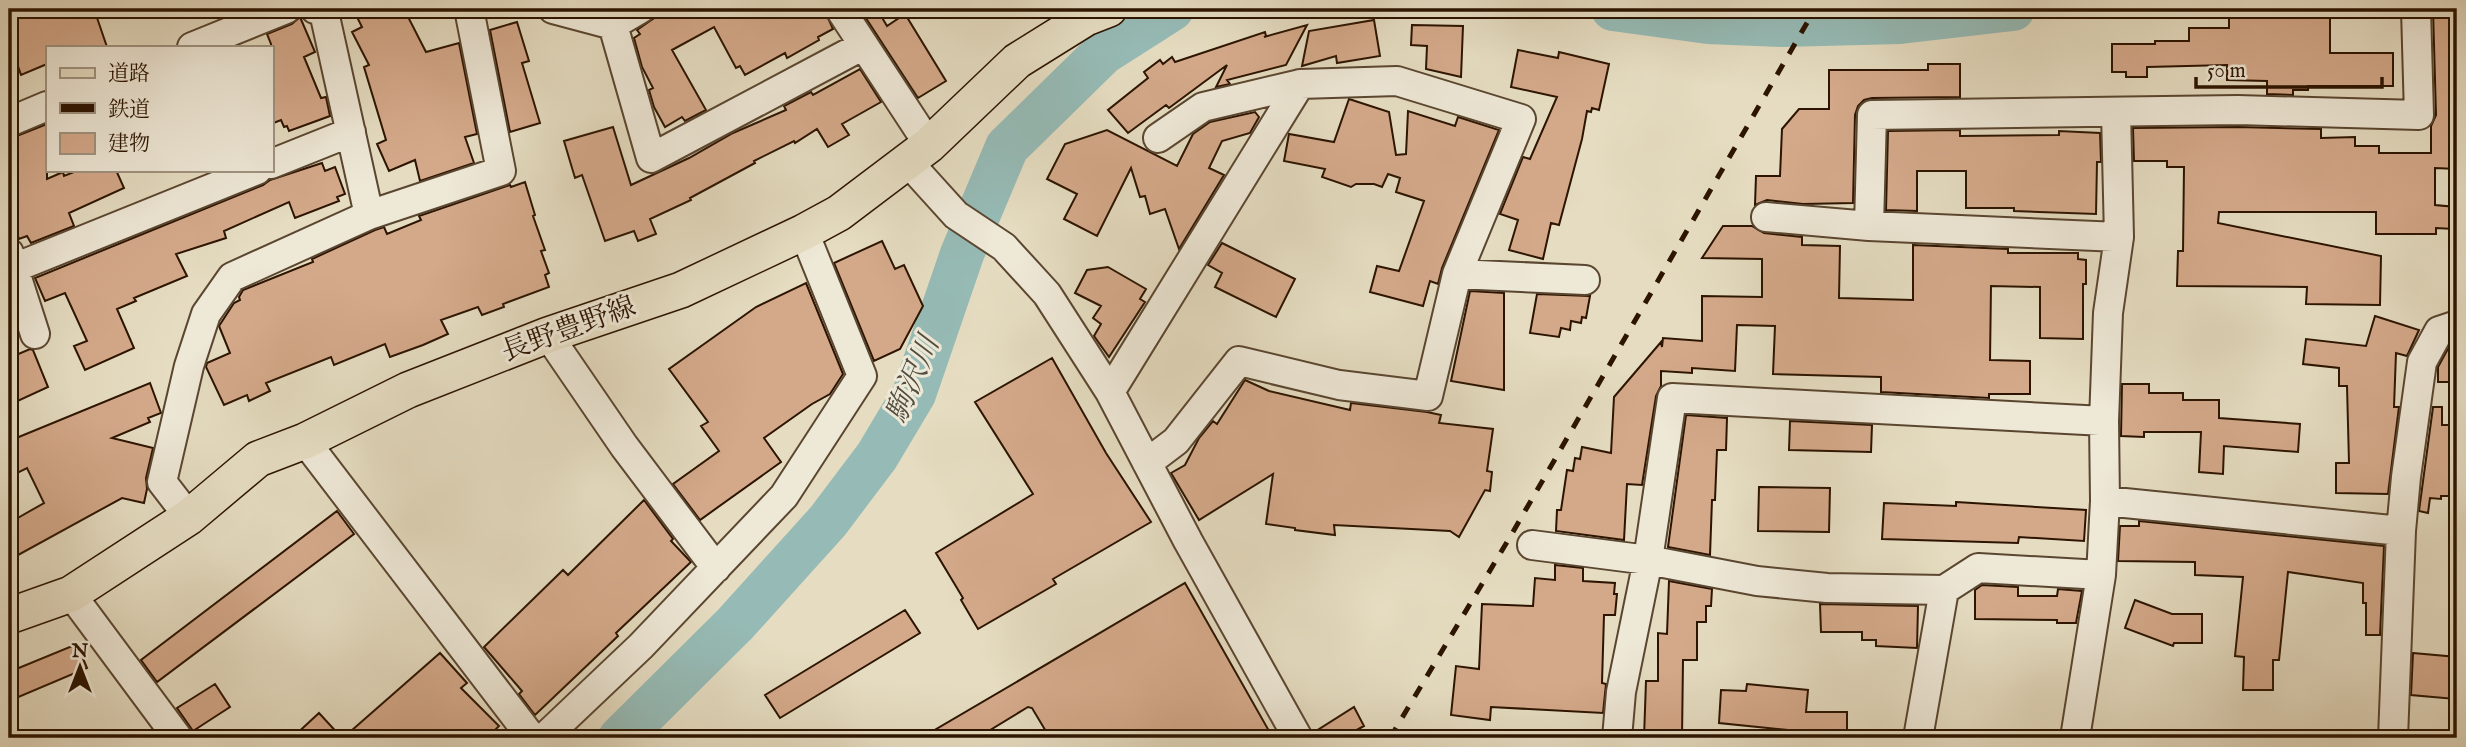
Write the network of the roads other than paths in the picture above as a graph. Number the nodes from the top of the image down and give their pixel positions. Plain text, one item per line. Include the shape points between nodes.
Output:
1 (286, 9) edge
2 (316, 9) edge
3 (469, 9) edge
4 (552, 9) edge
5 (640, 9) edge
6 (840, 9) edge
7 (1109, 9) edge
8 (2416, 9) edge
9 (609, 17) edge
10 (194, 46) edge
11 (862, 46) junction
12 (1300, 85) junction
13 (46, 106) edge
14 (2116, 112) junction
15 (9, 122) edge
16 (351, 132) junction
17 (1158, 138) dead end
18 (918, 153) junction
19 (273, 163) edge
20 (252, 172) edge
21 (369, 215) junction
22 (1766, 217) dead end
23 (1869, 226) junction
24 (804, 232) junction
25 (2119, 237) junction
26 (11, 260) edge
27 (1457, 274) junction
28 (1585, 280) dead end
29 (2457, 325) edge
30 (36, 334) dead end
31 (548, 335) junction
32 (1110, 392) junction
33 (2104, 421) junction
34 (305, 441) junction
35 (1147, 463) junction
36 (2105, 501) junction
37 (189, 517) junction
38 (2400, 531) junction
39 (1532, 545) dead end
40 (1648, 560) junction
41 (716, 568) junction
42 (2101, 575) junction
43 (1944, 590) junction
44 (71, 594) junction
45 (9, 617) edge
46 (178, 738) edge
47 (532, 738) edge
48 (544, 738) edge
49 (1298, 738) edge
50 (1617, 738) edge
51 (1918, 738) edge
52 (2075, 738) edge
53 (2393, 738) edge

1 - 10 street
2 - 16 street via 324,12
3 - 21 street via 501,171
4 - 9 street
5 - 9 street
6 - 11 street
7 - 18 main road, 長野豊野線 via 1017,61
8 - 14 street via 2419,115
9 - 11 street via 651,158
11 - 18 street
12 - 17 street via 1203,107
12 - 27 street via 1397,81 1521,119
12 - 32 street
13 - 15 street
14 - 23 street via 1872,115
14 - 25 street
16 - 19 street
16 - 21 street
18 - 24 main road, 長野豊野線 via 839,213
18 - 32 street via 956,215 1004,247 1047,294
20 - 26 street
21 - 37 street via 232,277 206,314 162,482
22 - 23 street
23 - 25 street
24 - 31 main road, 長野豊野線 via 681,290
24 - 41 street via 862,376 784,496
25 - 33 street via 2108,313
26 - 30 street
27 - 28 street
27 - 35 street via 1428,396 1339,385 1238,361 1176,441
29 - 38 street via 2439,331 2422,362
31 - 34 main road, 長野豊野線 via 408,390
31 - 41 street
32 - 35 street
33 - 36 street
33 - 40 street via 1672,398
34 - 37 main road, 長野豊野線 via 258,459
34 - 47 street
35 - 49 street
36 - 38 street
36 - 42 street
37 - 44 main road, 長野豊野線
38 - 53 street
39 - 40 street
40 - 43 street via 1757,581 1827,588
40 - 50 street via 1621,692
41 - 48 street
42 - 43 street via 1978,568
42 - 52 street
43 - 51 street
44 - 45 main road, 長野豊野線
44 - 46 street

